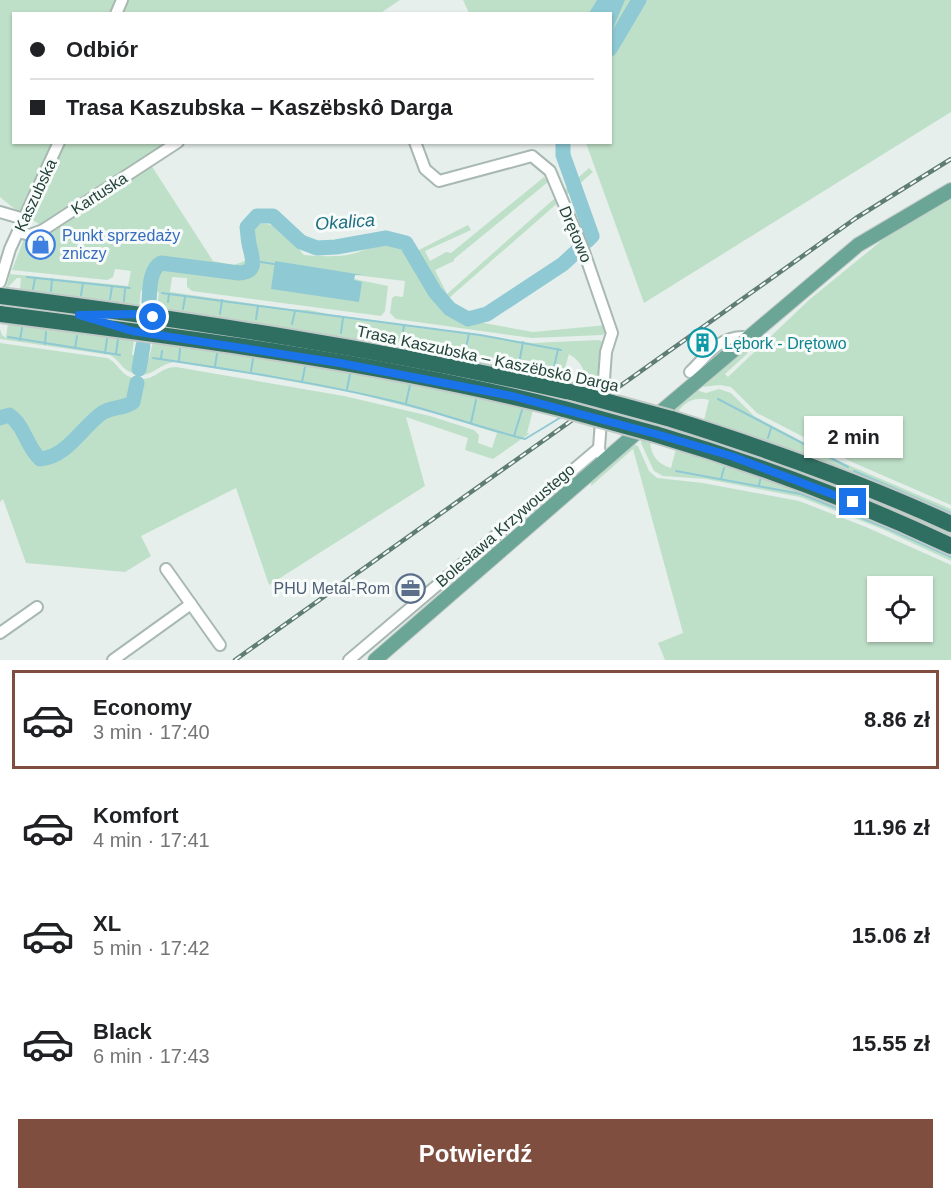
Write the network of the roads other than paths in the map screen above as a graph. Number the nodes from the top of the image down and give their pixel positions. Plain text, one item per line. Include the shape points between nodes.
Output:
1 (58, 144) edge
2 (175, 144) edge
3 (417, 144) edge
4 (951, 189) edge
5 (0, 212) edge
6 (24, 219) junction
7 (18, 232) junction
8 (5, 247) edge
9 (2, 292) edge
10 (24, 308) junction
11 (1, 314) edge
12 (79, 315) junction
13 (144, 315) junction
14 (140, 332) junction
15 (746, 340) junction
16 (690, 372) dead end
17 (664, 417) junction
18 (602, 454) junction
19 (951, 524) edge
20 (951, 546) edge
21 (166, 568) dead end
22 (418, 602) junction
23 (191, 604) junction
24 (37, 607) dead end
25 (429, 614) junction
26 (0, 633) edge
27 (220, 645) dead end
28 (113, 660) edge
29 (349, 660) edge
30 (375, 660) edge

1 - 6 street, Kaszubska
2 - 7 street, Kartuska via 43,230 30,235
3 - 18 street, Drętowo via 425,169 439,181 532,156 550,171 612,333 604,371
4 - 15 main road, Bolesława Krzywoustego via 858,244
5 - 6 street
6 - 7 street, Kaszubska
7 - 8 street, Kaszubska
8 - 9 street, Kaszubska
9 - 10 highway, Trasa Kaszubska – Kaszëbskô Darga
10 - 11 highway, Trasa Kaszubska – Kaszëbskô Darga
10 - 12 street
10 - 12 street
10 - 13 highway, Trasa Kaszubska – Kaszëbskô Darga
10 - 14 highway, Trasa Kaszubska – Kaszëbskô Darga
12 - 13 street
12 - 14 street
13 - 17 highway, Trasa Kaszubska – Kaszëbskô Darga, bridge via 493,374
14 - 20 highway, Trasa Kaszubska – Kaszëbskô Darga, bridge via 488,391 656,434 783,475
15 - 16 street via 737,337 721,343
15 - 17 main road, Bolesława Krzywoustego
17 - 18 main road, Bolesława Krzywoustego
17 - 19 highway, Trasa Kaszubska – Kaszëbskô Darga via 841,476
18 - 22 street
18 - 25 main road, Bolesława Krzywoustego
21 - 23 street
22 - 25 street
22 - 29 street
23 - 27 street
23 - 28 street
24 - 26 street
25 - 30 main road, Bolesława Krzywoustego

